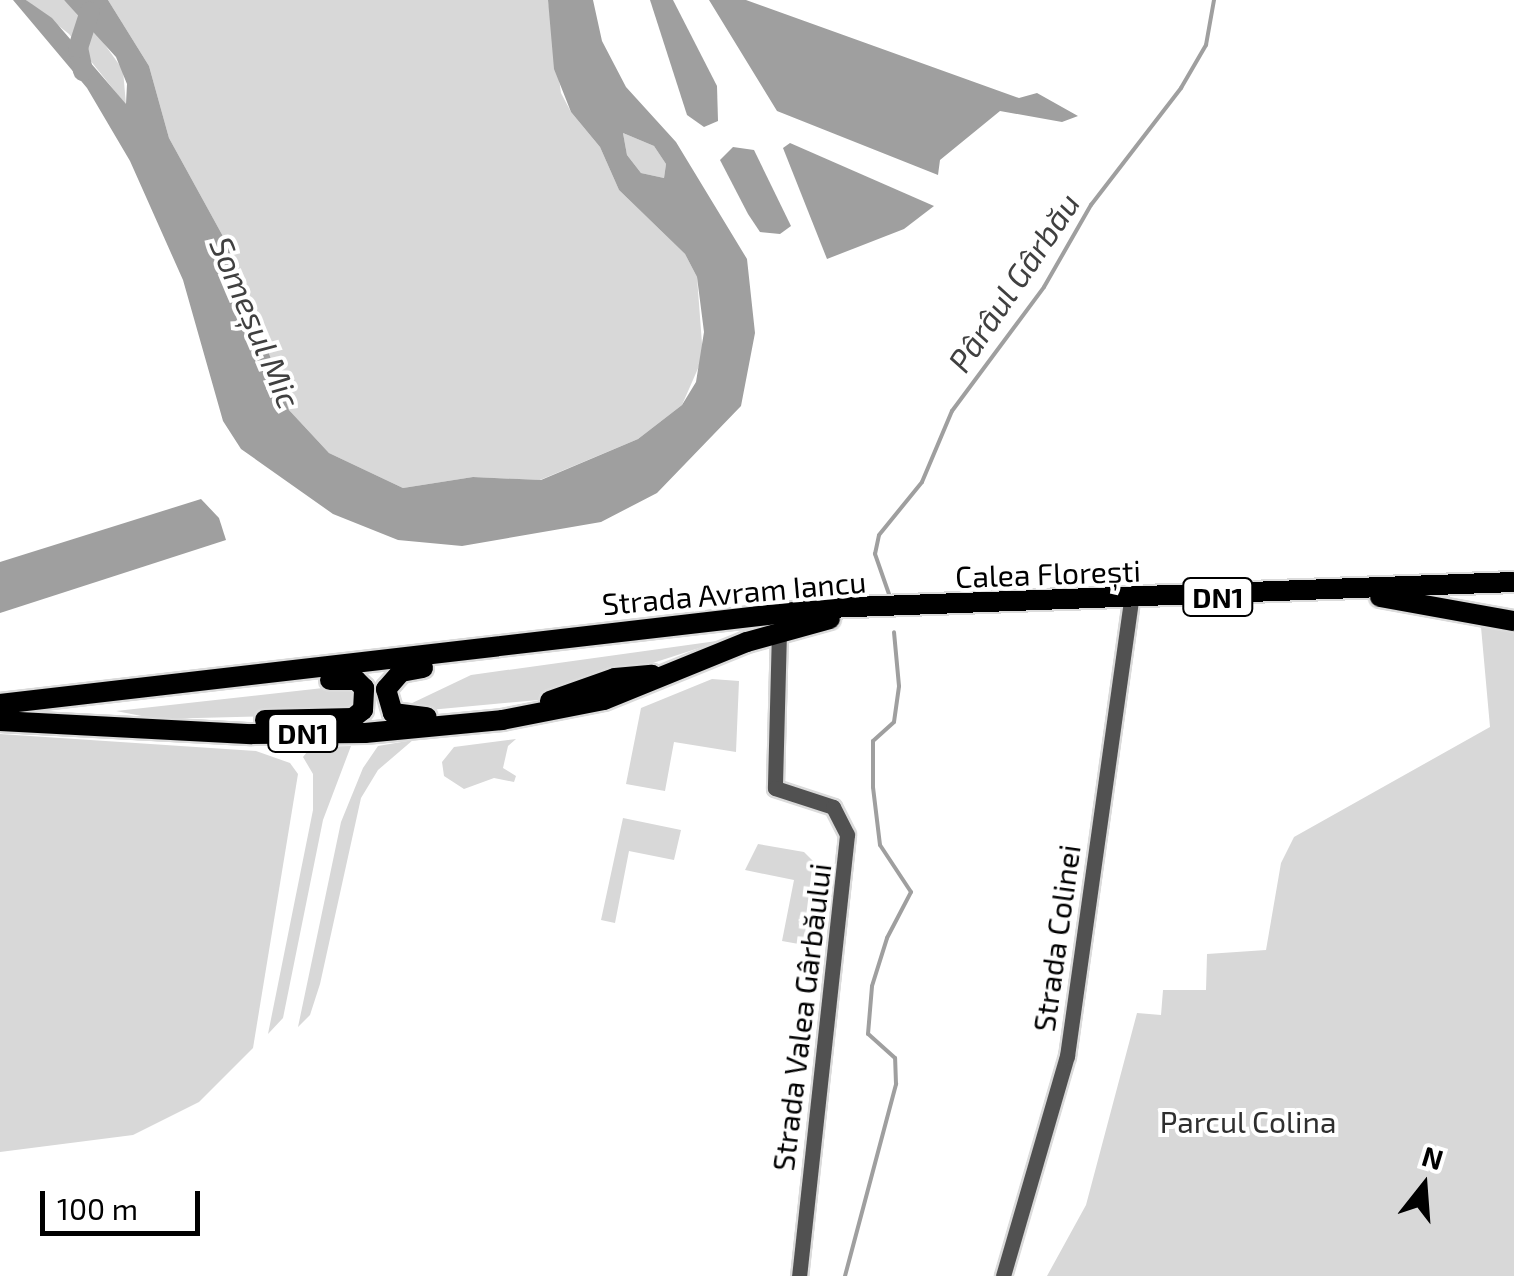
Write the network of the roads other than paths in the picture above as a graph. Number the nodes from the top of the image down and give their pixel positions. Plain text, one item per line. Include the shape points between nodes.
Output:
1 (1514, 582) edge
2 (1344, 590) junction
3 (1131, 601) junction
4 (892, 608) junction
5 (1514, 622) edge
6 (778, 631) junction
7 (482, 650) junction
8 (673, 673) junction
9 (108, 693) junction
10 (0, 704) edge
11 (0, 722) edge
12 (149, 729) junction
13 (799, 1276) edge
14 (1003, 1276) edge

1 - 2 main road, Calea Florești / DN1
2 - 3 main road, Calea Florești / DN1
2 - 5 main road
3 - 4 main road, Calea Florești / DN1
3 - 14 street, Strada Colinei via 1067,1056
4 - 6 main road, Strada Avram Iancu / DN1
4 - 7 main road, Strada Avram Iancu / DN1 via 802,610
6 - 8 main road, Strada Avram Iancu / DN1
6 - 13 street, Strada Valea Gârbăului via 774,788 833,807 847,834
7 - 8 main road via 392,678 386,689 393,713 432,717 507,710 615,678
7 - 9 main road, Strada Avram Iancu / DN1
8 - 12 main road, Strada Avram Iancu / DN1 via 604,700 502,720 365,732
9 - 10 main road, Strada Avram Iancu / DN1
9 - 12 main road via 177,698 344,678 356,680 366,699 352,718
11 - 12 main road, Strada Avram Iancu / DN1

